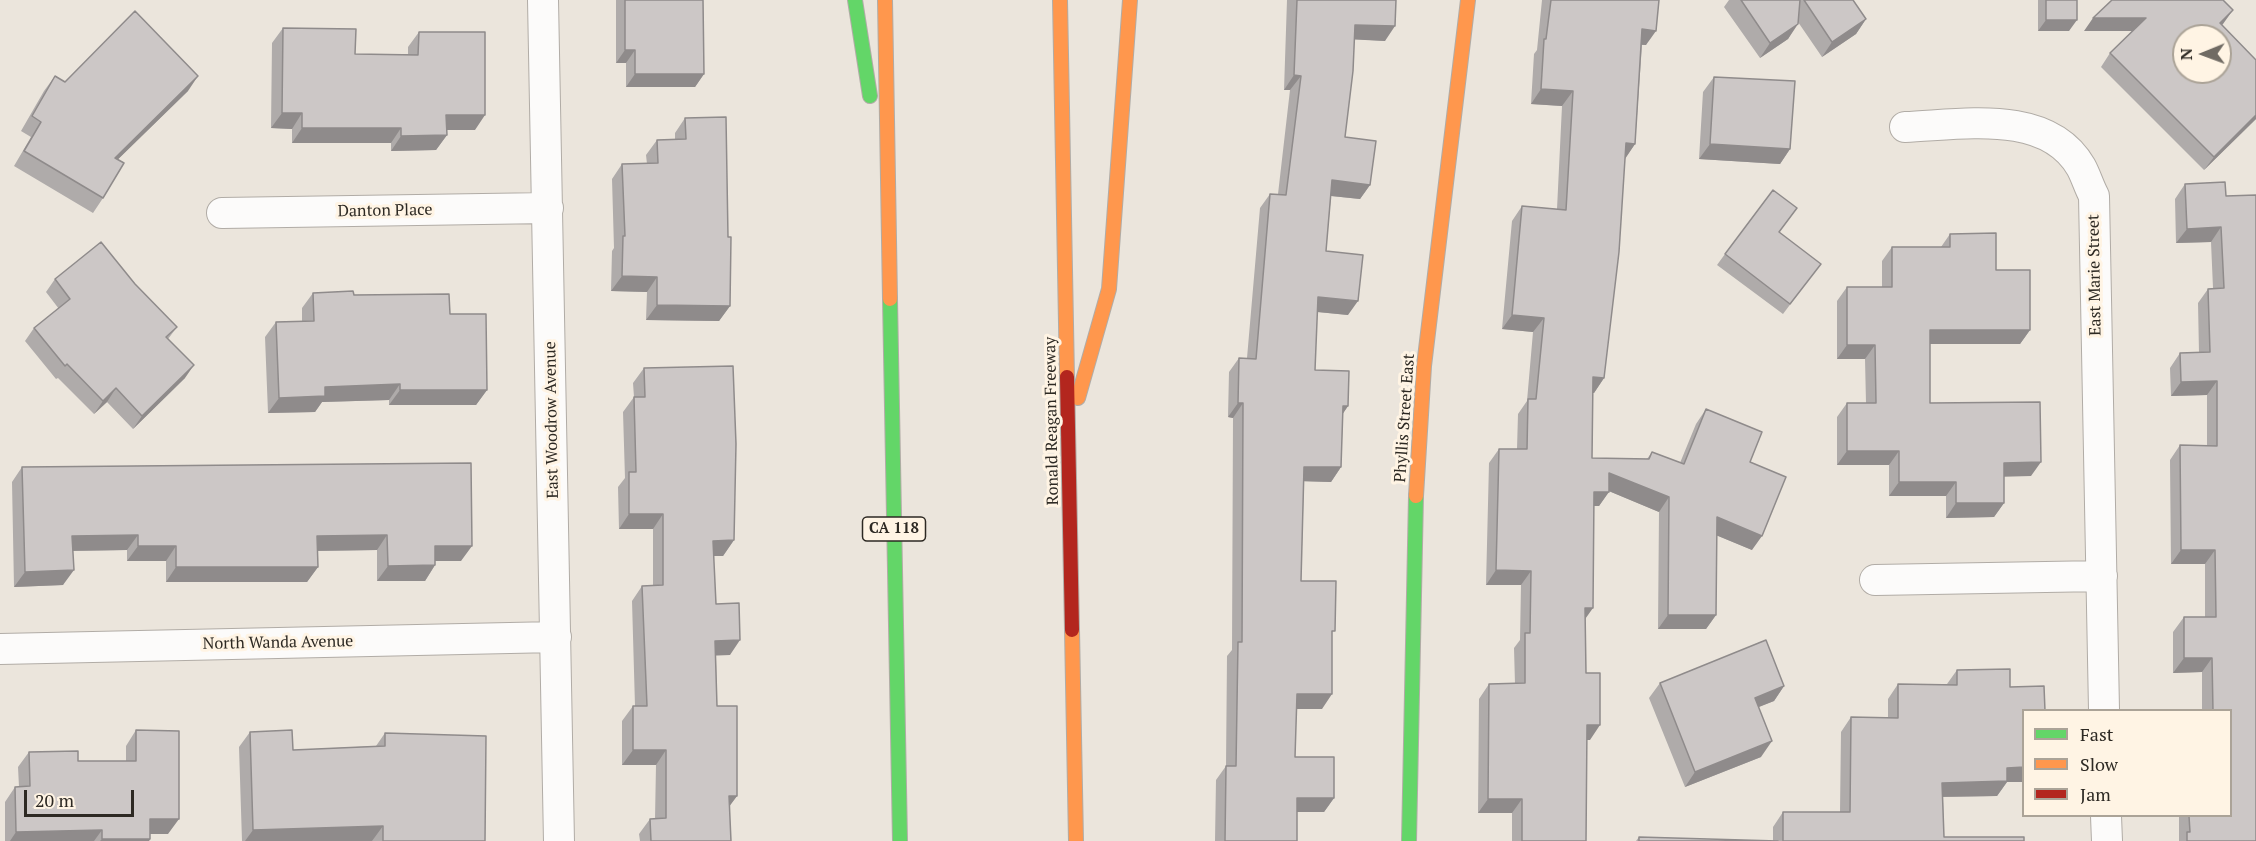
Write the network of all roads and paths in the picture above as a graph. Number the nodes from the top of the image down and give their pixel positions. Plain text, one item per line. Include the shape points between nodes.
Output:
1 (543, 0) edge
2 (855, 0) edge
3 (885, 0) edge
4 (1060, 0) edge
5 (1130, 0) edge
6 (1468, 0) edge
7 (1905, 127) dead end
8 (548, 208) junction
9 (222, 213) dead end
10 (889, 216) junction
11 (1068, 432) junction
12 (2102, 576) junction
13 (1875, 580) dead end
14 (556, 637) junction
15 (0, 649) edge
16 (2104, 709) edge
17 (2106, 817) edge
18 (559, 841) edge
19 (900, 841) edge
20 (1076, 841) edge
21 (1409, 841) edge
22 (2107, 841) edge

1 - 8 street, East Woodrow Avenue
2 - 10 main road
3 - 10 main road, CA 118
4 - 11 main road, Ronald Reagan Freeway
5 - 11 main road via 1109,289
6 - 21 main road, Phyllis Street East via 1424,366 1416,480
7 - 12 street, East Marie Street via 2026,127 2057,141 2080,165 2094,196
8 - 9 street, Danton Place
8 - 14 street, East Woodrow Avenue
10 - 19 main road, CA 118
11 - 20 main road, Ronald Reagan Freeway
12 - 13 street
12 - 16 street, East Marie Street
14 - 15 street, North Wanda Avenue
14 - 18 street, East Woodrow Avenue
17 - 22 street

